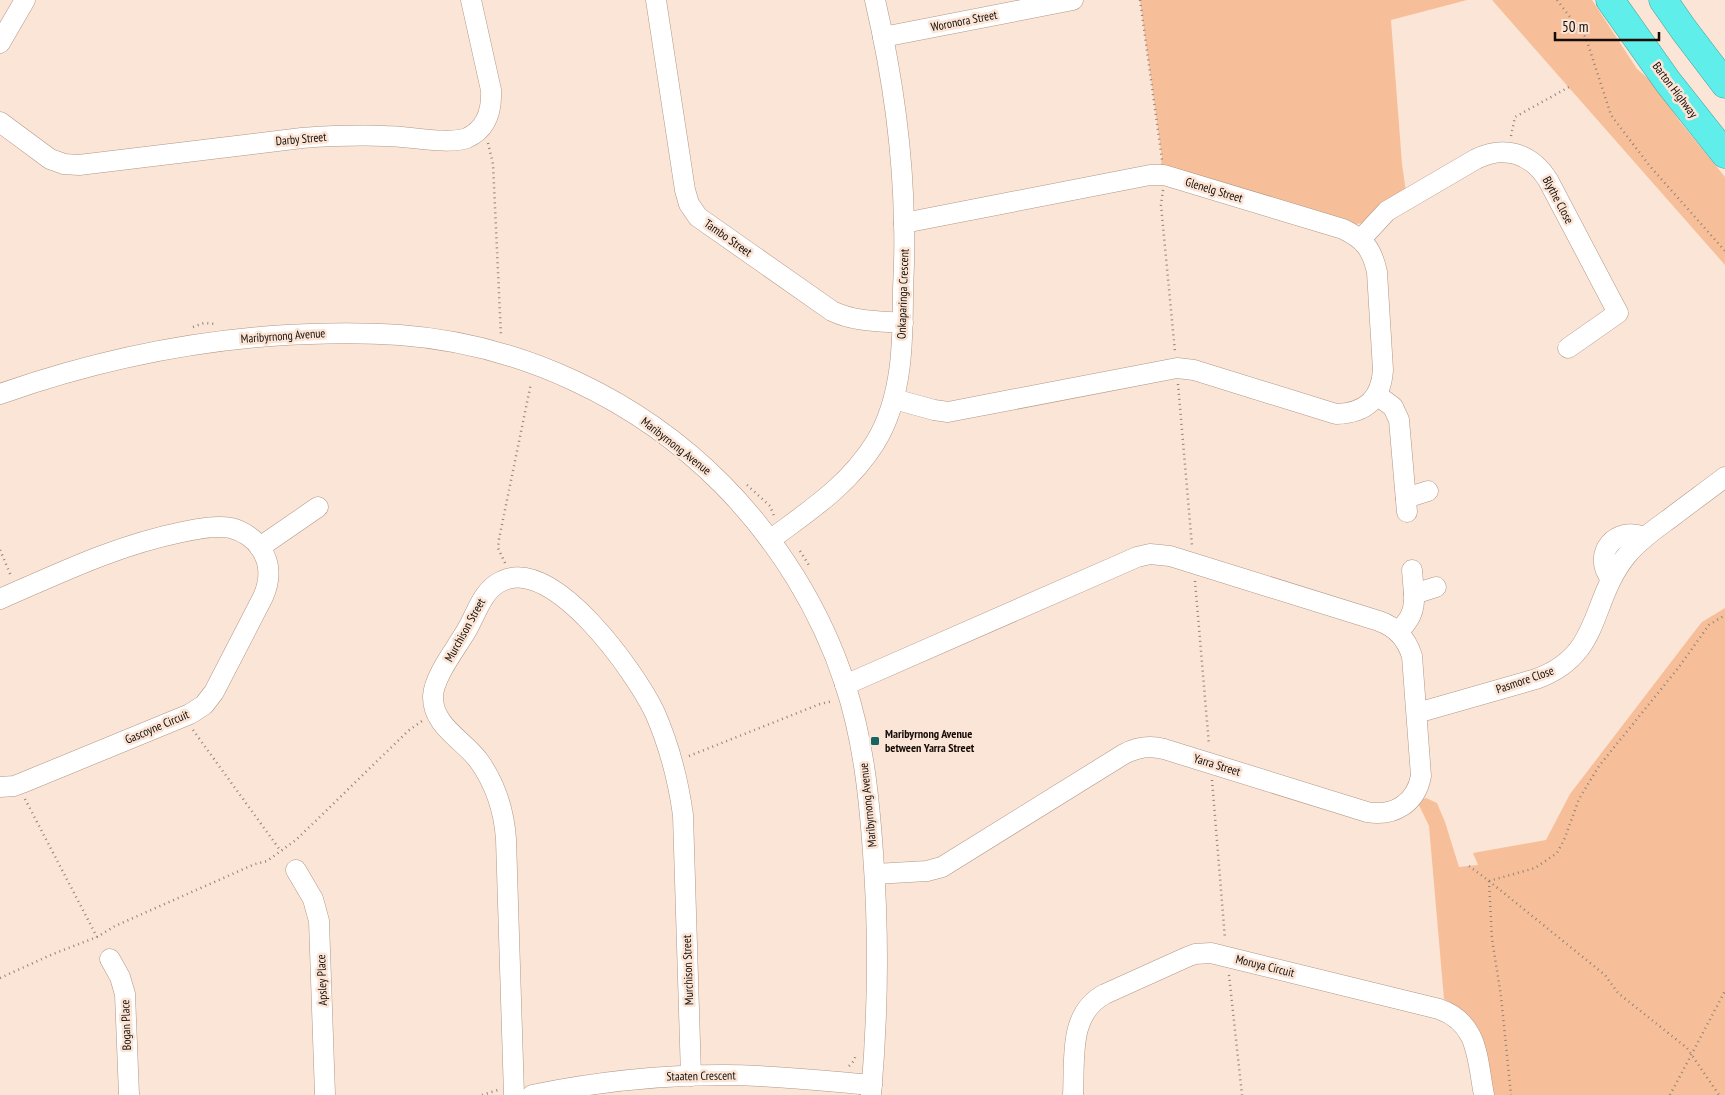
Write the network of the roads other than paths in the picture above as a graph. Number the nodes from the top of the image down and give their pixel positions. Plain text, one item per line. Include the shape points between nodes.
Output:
1 (25, 0) edge
2 (471, 0) edge
3 (656, 0) edge
4 (875, 0) edge
5 (1073, 0) edge
6 (1610, 0) edge
7 (1663, 0) edge
8 (883, 37) junction
9 (0, 43) edge
10 (1725, 84) edge
11 (0, 122) edge
12 (1725, 154) edge
13 (904, 223) junction
14 (1361, 240) junction
15 (903, 322) junction
16 (1568, 348) dead end
17 (0, 394) edge
18 (1377, 395) junction
19 (894, 399) junction
20 (1725, 477) edge
21 (1428, 491) dead end
22 (318, 507) dead end
23 (777, 525) junction
24 (260, 547) junction
25 (1412, 570) dead end
26 (1436, 587) dead end
27 (1414, 594) junction
28 (9, 595) edge
29 (1398, 632) junction
30 (847, 692) junction
31 (1417, 713) junction
32 (9, 786) edge
33 (296, 870) dead end
34 (874, 874) junction
35 (110, 959) dead end
36 (691, 1076) junction
37 (600, 1089) edge
38 (871, 1090) edge
39 (129, 1095) edge
40 (325, 1095) edge
41 (514, 1095) edge
42 (532, 1095) edge
43 (1073, 1095) edge
44 (1484, 1095) edge

1 - 9 street
2 - 11 street, Darby Street via 491,90 490,112 479,130 467,138 453,141 388,136 321,136 79,165 50,159
3 - 15 street, Tambo Street via 684,190 698,217 832,311 857,320
4 - 8 street, Onkaparinga Crescent
5 - 8 street, Woronora Street
6 - 12 highway, Barton Highway via 1668,82
7 - 10 highway
8 - 13 street, Onkaparinga Crescent via 896,111
13 - 14 street, Glenelg Street via 1150,175 1164,175 1343,229
13 - 15 street, Onkaparinga Crescent
14 - 16 street, Blythe Close via 1394,206 1476,159 1491,153 1508,152 1524,157 1543,172 1618,313
14 - 18 street via 1370,251 1377,272 1383,370
15 - 19 street, Onkaparinga Crescent
17 - 23 street, Maribyrnong Avenue via 98,364 214,342 293,335 373,334 459,343 515,358 569,378 612,400 676,443 733,495
18 - 19 street via 1356,412 1336,414 1194,370 1177,368 948,412
18 - 21 street via 1393,407 1399,420 1407,505
19 - 23 street, Onkaparinga Crescent via 883,428 858,468 836,490
20 - 31 street, Pasmore Close via 1644,537 1626,556 1611,579 1587,638 1561,667 1536,679
22 - 24 street
23 - 30 street, Maribyrnong Avenue via 796,578 829,642
24 - 28 street via 244,532 230,528 188,531 111,551
24 - 32 street, Gascoyne Circuit via 269,575 264,597 204,705
25 - 27 street
26 - 27 street
27 - 29 street via 1412,616
29 - 30 street, Yarra Street via 1379,620 1170,556 1150,554 1137,557
29 - 31 street, Yarra Street via 1412,656
30 - 34 street, Maribyrnong Avenue via 864,763
31 - 34 street, Yarra Street via 1420,783 1409,801 1393,811 1367,812 1164,749 1139,747 942,867
33 - 40 street, Apsley Place via 313,899 319,921
34 - 38 street, Maribyrnong Avenue via 877,958
35 - 39 street, Bogan Place via 125,994
36 - 37 street, Staaten Crescent
36 - 38 street, Staaten Crescent via 756,1076 842,1082
36 - 41 street, Murchison Street via 684,836 673,762 644,692 620,656 592,624 560,596 536,580 515,577 490,589 436,681 433,701 440,721 487,772 502,811 506,839
37 - 42 street, Staaten Crescent
43 - 44 street, Moruya Circuit via 1078,1027 1092,1002 1187,957 1211,953 1429,1006 1454,1015 1465,1025 1472,1039

